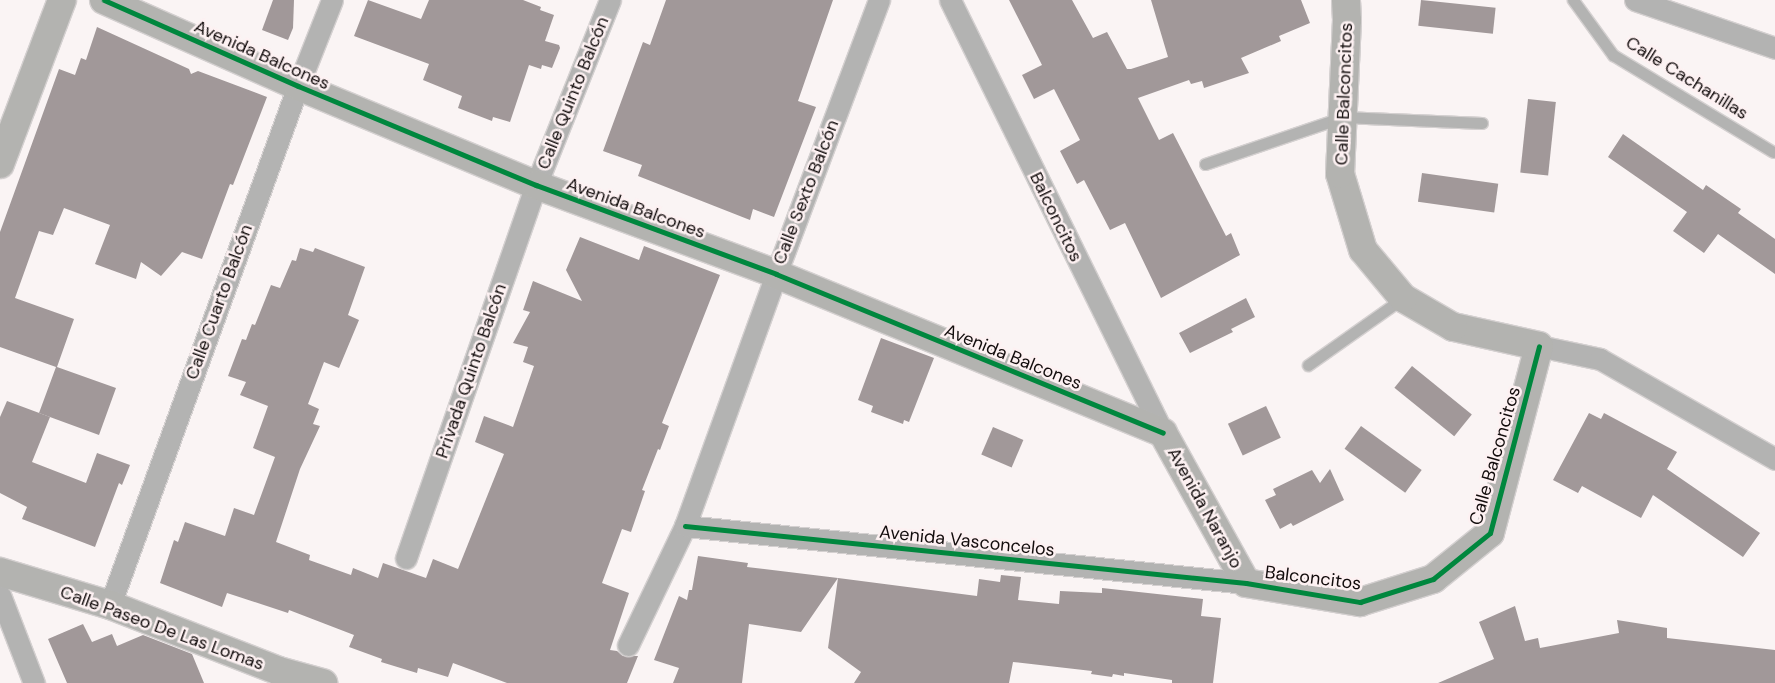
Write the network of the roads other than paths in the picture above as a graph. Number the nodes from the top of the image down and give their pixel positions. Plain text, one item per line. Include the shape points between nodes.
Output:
1 (62, 0) edge
2 (104, 0) edge
3 (332, 0) edge
4 (610, 0) edge
5 (878, 0) edge
6 (950, 0) edge
7 (1346, 0) edge
8 (1573, 0) edge
9 (1635, 0) edge
10 (1775, 48) edge
11 (298, 86) junction
12 (1343, 117) junction
13 (1482, 123) dead end
14 (1773, 152) dead end
15 (0, 164) edge
16 (1205, 164) dead end
17 (536, 185) junction
18 (776, 274) junction
19 (1403, 298) junction
20 (1539, 346) junction
21 (1308, 365) dead end
22 (1163, 433) junction
23 (1775, 460) edge
24 (685, 526) junction
25 (406, 558) dead end
26 (0, 572) edge
27 (1433, 579) joint
28 (1246, 583) junction
29 (0, 595) edge
30 (110, 605) junction
31 (628, 645) dead end
32 (281, 677) edge
33 (34, 683) edge
34 (323, 683) edge

1 - 15 street
2 - 11 street, Avenida Balcones
3 - 11 street, Calle Cuarto Balcón
4 - 17 street, Calle Quinto Balcón
5 - 18 street, Calle Sexto Balcón
6 - 22 street, Balconcitos
7 - 12 street, Calle Balconcitos via 1348,20
8 - 14 lane, Calle Cachanillas via 1613,55
9 - 10 street
11 - 17 street, Avenida Balcones
11 - 30 street, Calle Cuarto Balcón
12 - 13 lane
12 - 16 lane
12 - 19 street, Calle Balconcitos via 1340,174 1363,250
17 - 18 street, Avenida Balcones
17 - 25 street, Privada Quinto Balcón
18 - 22 street, Avenida Balcones
18 - 24 street, Calle Sexto Balcón
19 - 20 street, Calle Balconcitos via 1453,327
19 - 21 lane
20 - 23 street via 1600,360
20 - 27 street, Calle Balconcitos via 1490,533
22 - 28 street, Avenida Naranjo
24 - 28 street, Avenida Vasconcelos
24 - 31 street, Calle Sexto Balcón
26 - 30 street, Calle Paseo De Las Lomas
27 - 28 street, Balconcitos via 1360,602
29 - 33 street
30 - 32 street, Calle Paseo De Las Lomas
32 - 34 street, Calle Paseo De Las Lomas

